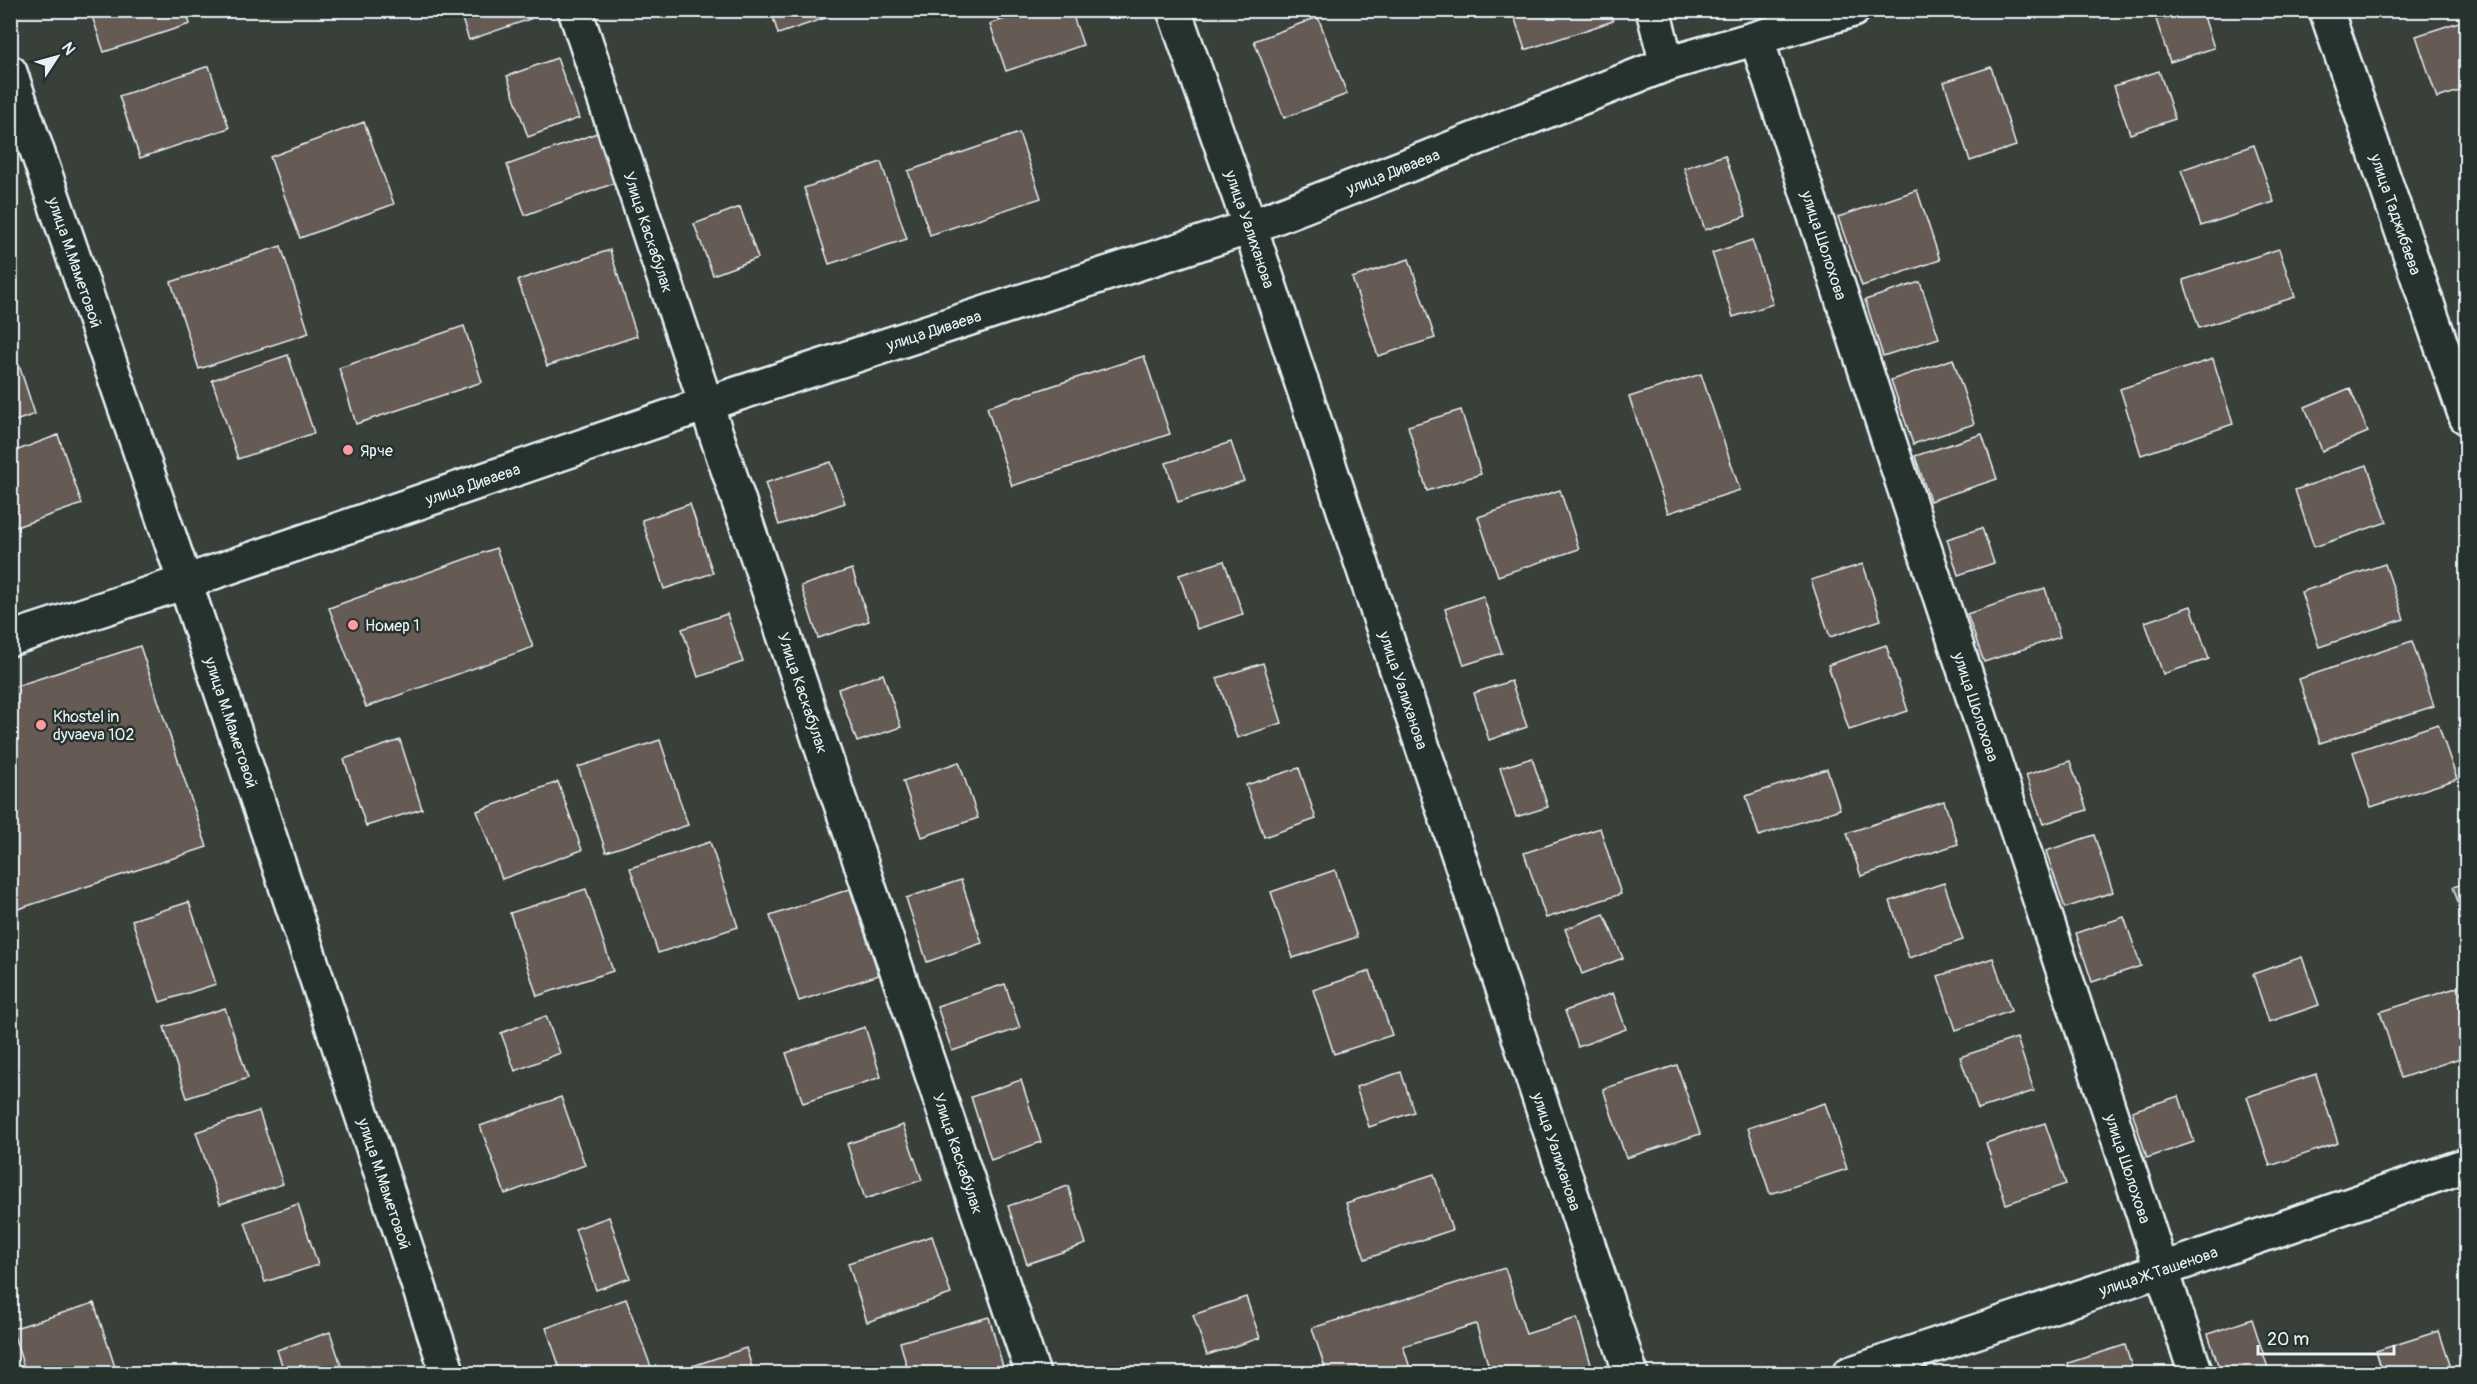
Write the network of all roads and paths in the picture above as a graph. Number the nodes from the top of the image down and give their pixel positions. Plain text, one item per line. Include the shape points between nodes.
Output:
1 (575, 10) edge
2 (1174, 10) edge
3 (1653, 10) edge
4 (1853, 10) edge
5 (2326, 10) edge
6 (1757, 40) junction
7 (1667, 64) junction
8 (10, 72) edge
9 (1250, 227) junction
10 (706, 404) junction
11 (2466, 417) edge
12 (185, 582) junction
13 (10, 639) edge
14 (2466, 1165) edge
15 (2161, 1270) junction
16 (447, 1374) edge
17 (1033, 1374) edge
18 (1631, 1374) edge
19 (1849, 1374) edge
20 (2196, 1374) edge

1 - 10 street, Улица Каскабулак
2 - 9 street, улица Уалиханова
3 - 7 street
4 - 6 street, улица Диваева
5 - 11 street, улица Таджибаева
6 - 7 street, улица Диваева
6 - 15 street, улица Шолохова
7 - 9 street, улица Диваева
8 - 12 street, улица М.Маметовой
9 - 10 street, улица Диваева
9 - 18 street, улица Уалиханова
10 - 12 street, улица Диваева
10 - 17 street, Улица Каскабулак
12 - 13 street, улица Диваева
12 - 16 street, улица М.Маметовой
14 - 15 street, улица Ж.Ташенова
15 - 19 street, улица Ж.Ташенова
15 - 20 street, улица Шолохова

